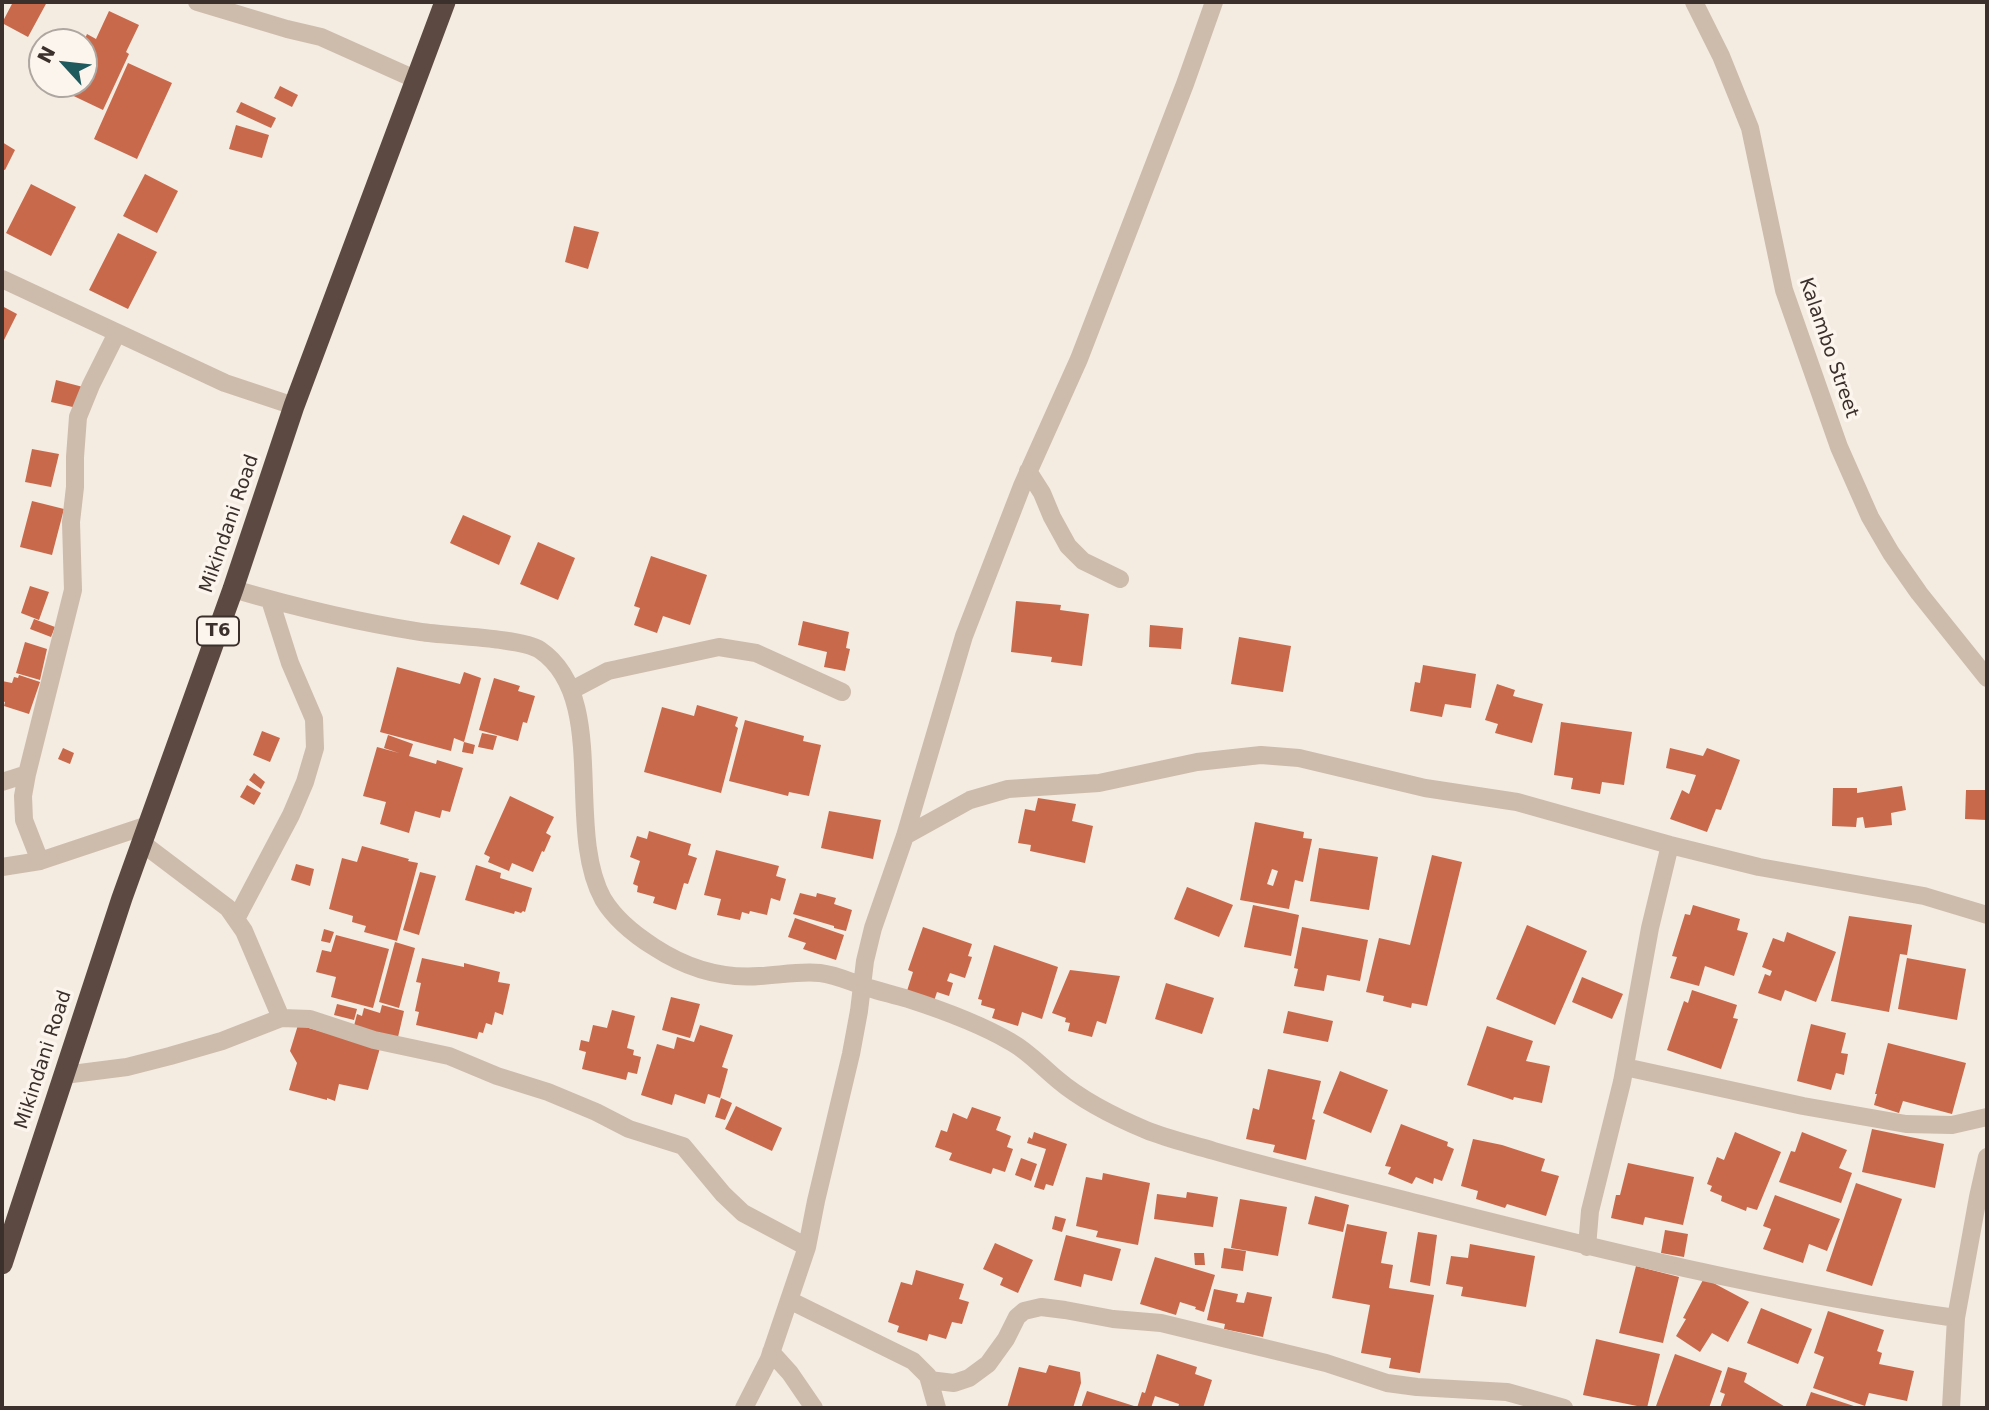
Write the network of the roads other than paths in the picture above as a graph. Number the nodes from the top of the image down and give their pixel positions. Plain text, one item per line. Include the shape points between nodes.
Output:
1 (197, 2) edge
2 (445, 2) edge
3 (1214, 2) edge
4 (1694, 2) edge
5 (416, 80) junction
6 (2, 279) edge
7 (117, 333) junction
8 (294, 406) junction
9 (1028, 471) junction
10 (1119, 579) dead end
11 (233, 589) junction
12 (270, 600) junction
13 (1987, 678) edge
14 (572, 690) junction
15 (842, 692) dead end
16 (27, 774) junction
17 (2, 782) edge
18 (145, 834) junction
19 (905, 836) junction
20 (1670, 845) junction
21 (40, 861) junction
22 (2, 867) edge
23 (1987, 915) edge
24 (236, 919) junction
25 (862, 986) junction
26 (281, 1018) junction
27 (1625, 1067) junction
28 (64, 1075) junction
29 (1987, 1117) edge
30 (1987, 1157) edge
31 (807, 1247) junction
32 (1587, 1247) junction
33 (2, 1264) edge
34 (789, 1300) junction
35 (1956, 1318) junction
36 (771, 1352) junction
37 (929, 1380) junction
38 (744, 1408) edge
39 (814, 1408) edge
40 (937, 1408) edge
41 (1564, 1408) edge
42 (1951, 1408) edge

1 - 5 street via 321,37
2 - 5 highway, Mikindani Road / T6
3 - 9 street via 1079,359
4 - 13 street, Kalambo Street via 1750,128 1784,290 1839,447 1891,554
5 - 8 highway, Mikindani Road / T6
6 - 7 street
7 - 8 street via 225,383
7 - 16 street via 78,417 71,522 73,590
8 - 11 highway, Mikindani Road / T6
9 - 10 street via 1068,546 1083,561
9 - 19 street via 964,636
11 - 12 street
11 - 18 highway, Mikindani Road / T6
12 - 14 street via 352,620 535,646 555,662
12 - 24 street via 314,719 315,748 306,782
14 - 15 street via 608,671 719,647 756,653
14 - 25 street via 580,727 587,856 603,898 624,925 656,949 710,973 754,977 824,973
16 - 17 street
16 - 21 street via 24,820
18 - 21 street
18 - 24 street
18 - 28 highway, Mikindani Road / T6
19 - 20 street via 970,800 1008,789 1099,783 1197,762 1261,755 1299,758 1425,788 1517,802
19 - 25 street via 873,928
20 - 23 street via 1759,867 1924,896
20 - 27 street
21 - 22 street
24 - 26 street
25 - 31 street
25 - 32 street via 943,1012 1008,1040 1096,1107 1150,1131 1278,1170
26 - 28 street via 170,1056
26 - 31 street via 310,1019 374,1040 449,1056 548,1092 629,1129 683,1146 743,1213
27 - 29 street via 1906,1124 1952,1125
27 - 32 street via 1590,1211
28 - 33 highway, Mikindani Road / T6
30 - 35 street
31 - 34 street
32 - 35 street via 1774,1287
34 - 36 street
34 - 37 street via 913,1361
35 - 42 street
36 - 38 street
36 - 39 street
37 - 40 street
37 - 41 street via 954,1383 969,1378 988,1364 1017,1317 1041,1307 1161,1323 1387,1383 1507,1392

